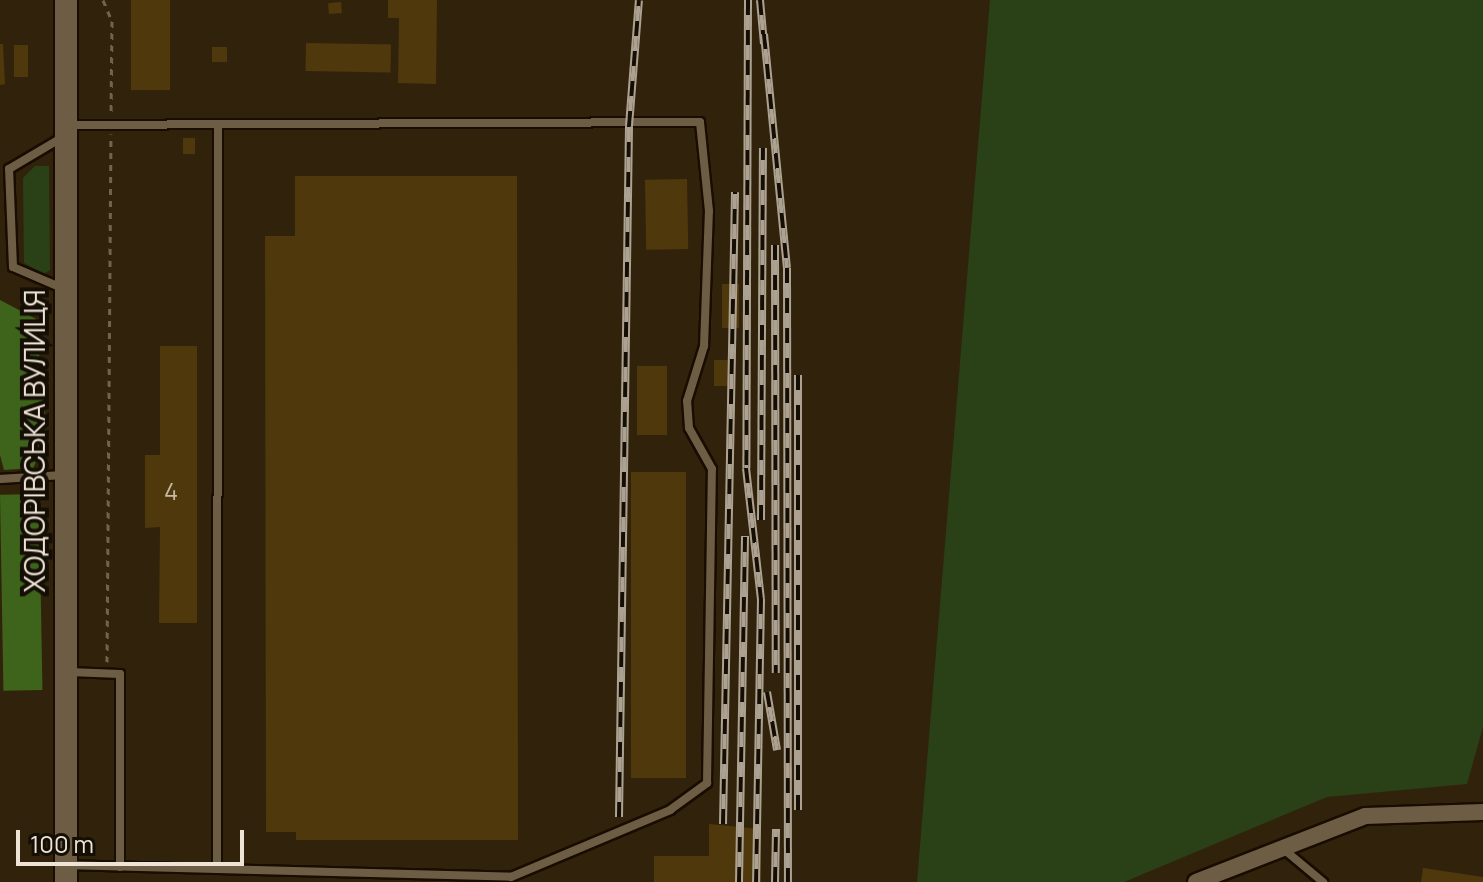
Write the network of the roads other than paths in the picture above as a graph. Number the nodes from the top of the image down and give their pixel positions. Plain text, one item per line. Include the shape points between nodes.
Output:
1 (66, 0) edge
2 (218, 127) junction
3 (64, 131) junction
4 (63, 289) junction
5 (64, 475) junction
6 (0, 479) edge
7 (66, 672) junction
8 (1483, 812) edge
9 (1281, 847) junction
10 (120, 867) junction
11 (217, 869) junction
12 (337, 872) junction
13 (66, 874) edge
14 (511, 879) edge
15 (343, 882) edge
16 (1196, 882) edge
17 (1323, 882) edge

1 - 3 main road, ХОДОРІВСЬКА ВУЛИЦЯ
2 - 3 lane
2 - 11 lane
2 - 14 lane via 700,122 709,211 704,346 687,401 689,428 712,469 707,783 670,810
3 - 4 main road, ХОДОРІВСЬКА ВУЛИЦЯ
3 - 4 lane via 9,169 13,267
4 - 5 main road, ХОДОРІВСЬКА ВУЛИЦЯ
5 - 6 lane
5 - 7 main road, ХОДОРІВСЬКА ВУЛИЦЯ
7 - 10 lane via 120,674
7 - 13 main road, ХОДОРІВСЬКА ВУЛИЦЯ
8 - 9 street via 1365,816
9 - 16 street
9 - 17 lane
10 - 11 lane
10 - 13 lane
11 - 12 lane
12 - 14 lane
12 - 15 lane

